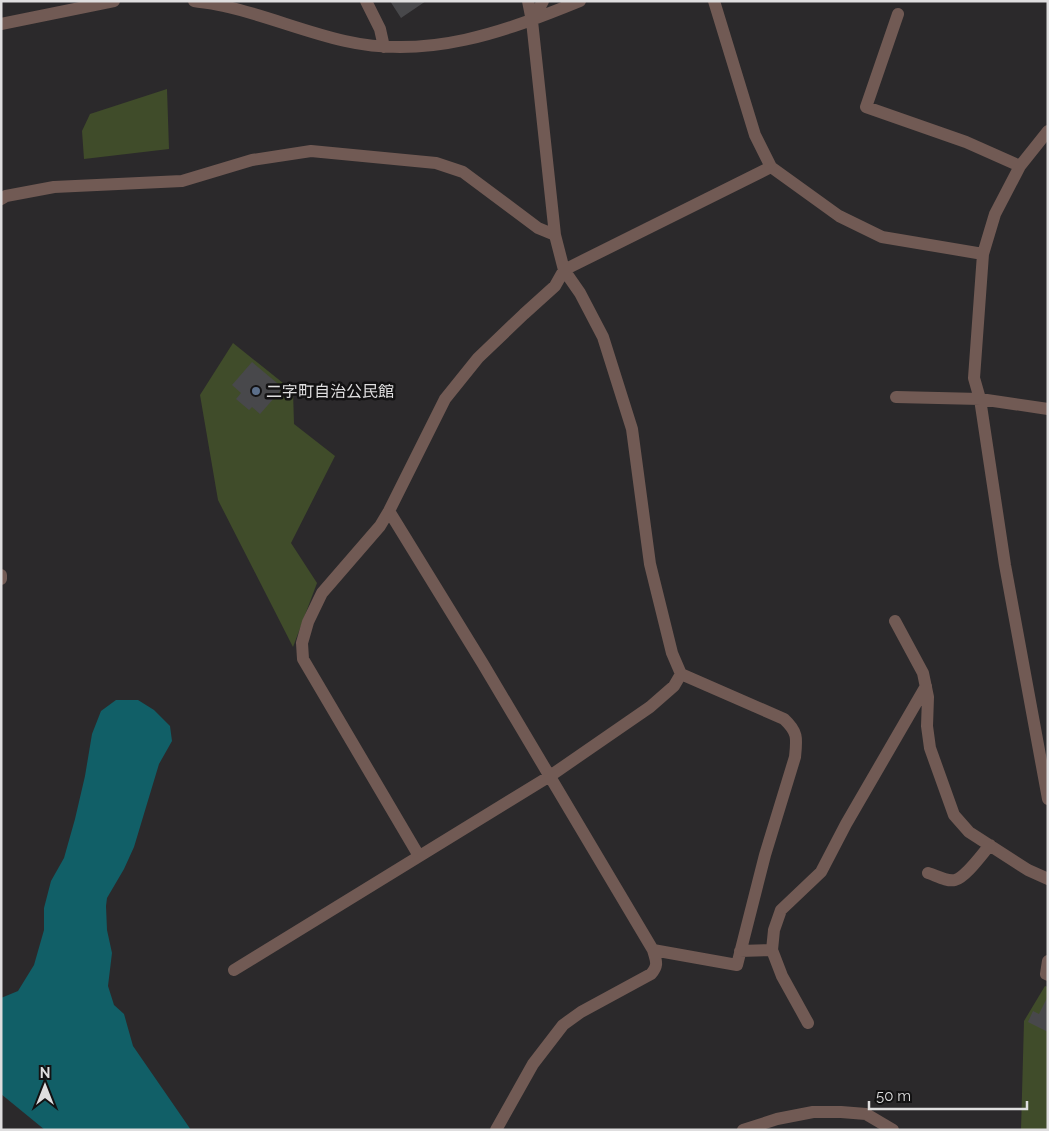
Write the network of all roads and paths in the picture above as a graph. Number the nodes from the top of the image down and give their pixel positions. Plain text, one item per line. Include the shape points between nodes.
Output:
1 (114, 1) edge
2 (194, 1) edge
3 (366, 1) edge
4 (528, 1) edge
5 (543, 1) edge
6 (580, 1) edge
7 (714, 1) edge
8 (898, 14) dead end
9 (532, 21) junction
10 (1, 24) edge
11 (384, 47) junction
12 (1048, 131) edge
13 (1020, 166) junction
14 (771, 167) junction
15 (1, 199) edge
16 (555, 235) junction
17 (983, 254) junction
18 (564, 270) junction
19 (896, 397) dead end
20 (980, 399) junction
21 (1048, 409) edge
22 (389, 511) junction
23 (1, 575) edge
24 (1, 579) edge
25 (895, 621) dead end
26 (681, 674) junction
27 (926, 686) junction
28 (550, 776) junction
29 (1048, 799) edge
30 (990, 845) junction
31 (419, 856) junction
32 (928, 873) dead end
33 (1048, 879) edge
34 (653, 950) junction
35 (772, 950) junction
36 (740, 951) junction
37 (1048, 961) edge
38 (234, 970) dead end
39 (1048, 975) edge
40 (808, 1023) dead end
41 (496, 1130) edge
42 (744, 1130) edge
43 (893, 1130) edge

1 - 10 street
2 - 11 street via 228,7 345,41
3 - 11 street
4 - 9 street
5 - 9 street
6 - 9 street
7 - 14 street via 755,135
8 - 13 street via 866,107 966,142
9 - 11 street via 478,38 436,46
9 - 16 street
12 - 13 street
13 - 17 street via 995,214
14 - 17 street via 839,216 882,237
14 - 18 street
15 - 16 street via 54,187 182,181 252,160 311,151 436,162 463,172 538,228
16 - 18 street
17 - 20 street via 974,378
18 - 22 street via 555,286 478,358 446,399
18 - 26 street via 603,337 632,429 650,564 672,653
19 - 20 street
20 - 21 street
20 - 29 street via 1005,566
22 - 28 street
22 - 31 street via 380,526 322,593 308,622 302,643 302,659
23 - 24 street
25 - 27 street via 923,673
26 - 28 street via 674,686 650,706
26 - 36 street via 784,719 793,728 797,741
27 - 30 street via 926,726 930,748 954,816 969,832
27 - 35 street via 821,872 781,910
28 - 31 street
28 - 34 street
30 - 32 street via 955,880
30 - 33 street
31 - 38 street
34 - 36 street via 737,965
34 - 41 street via 657,962 651,974 580,1012 563,1025 533,1064
35 - 36 street
35 - 40 street via 782,976
37 - 39 street
42 - 43 street via 813,1112 841,1112 866,1114

